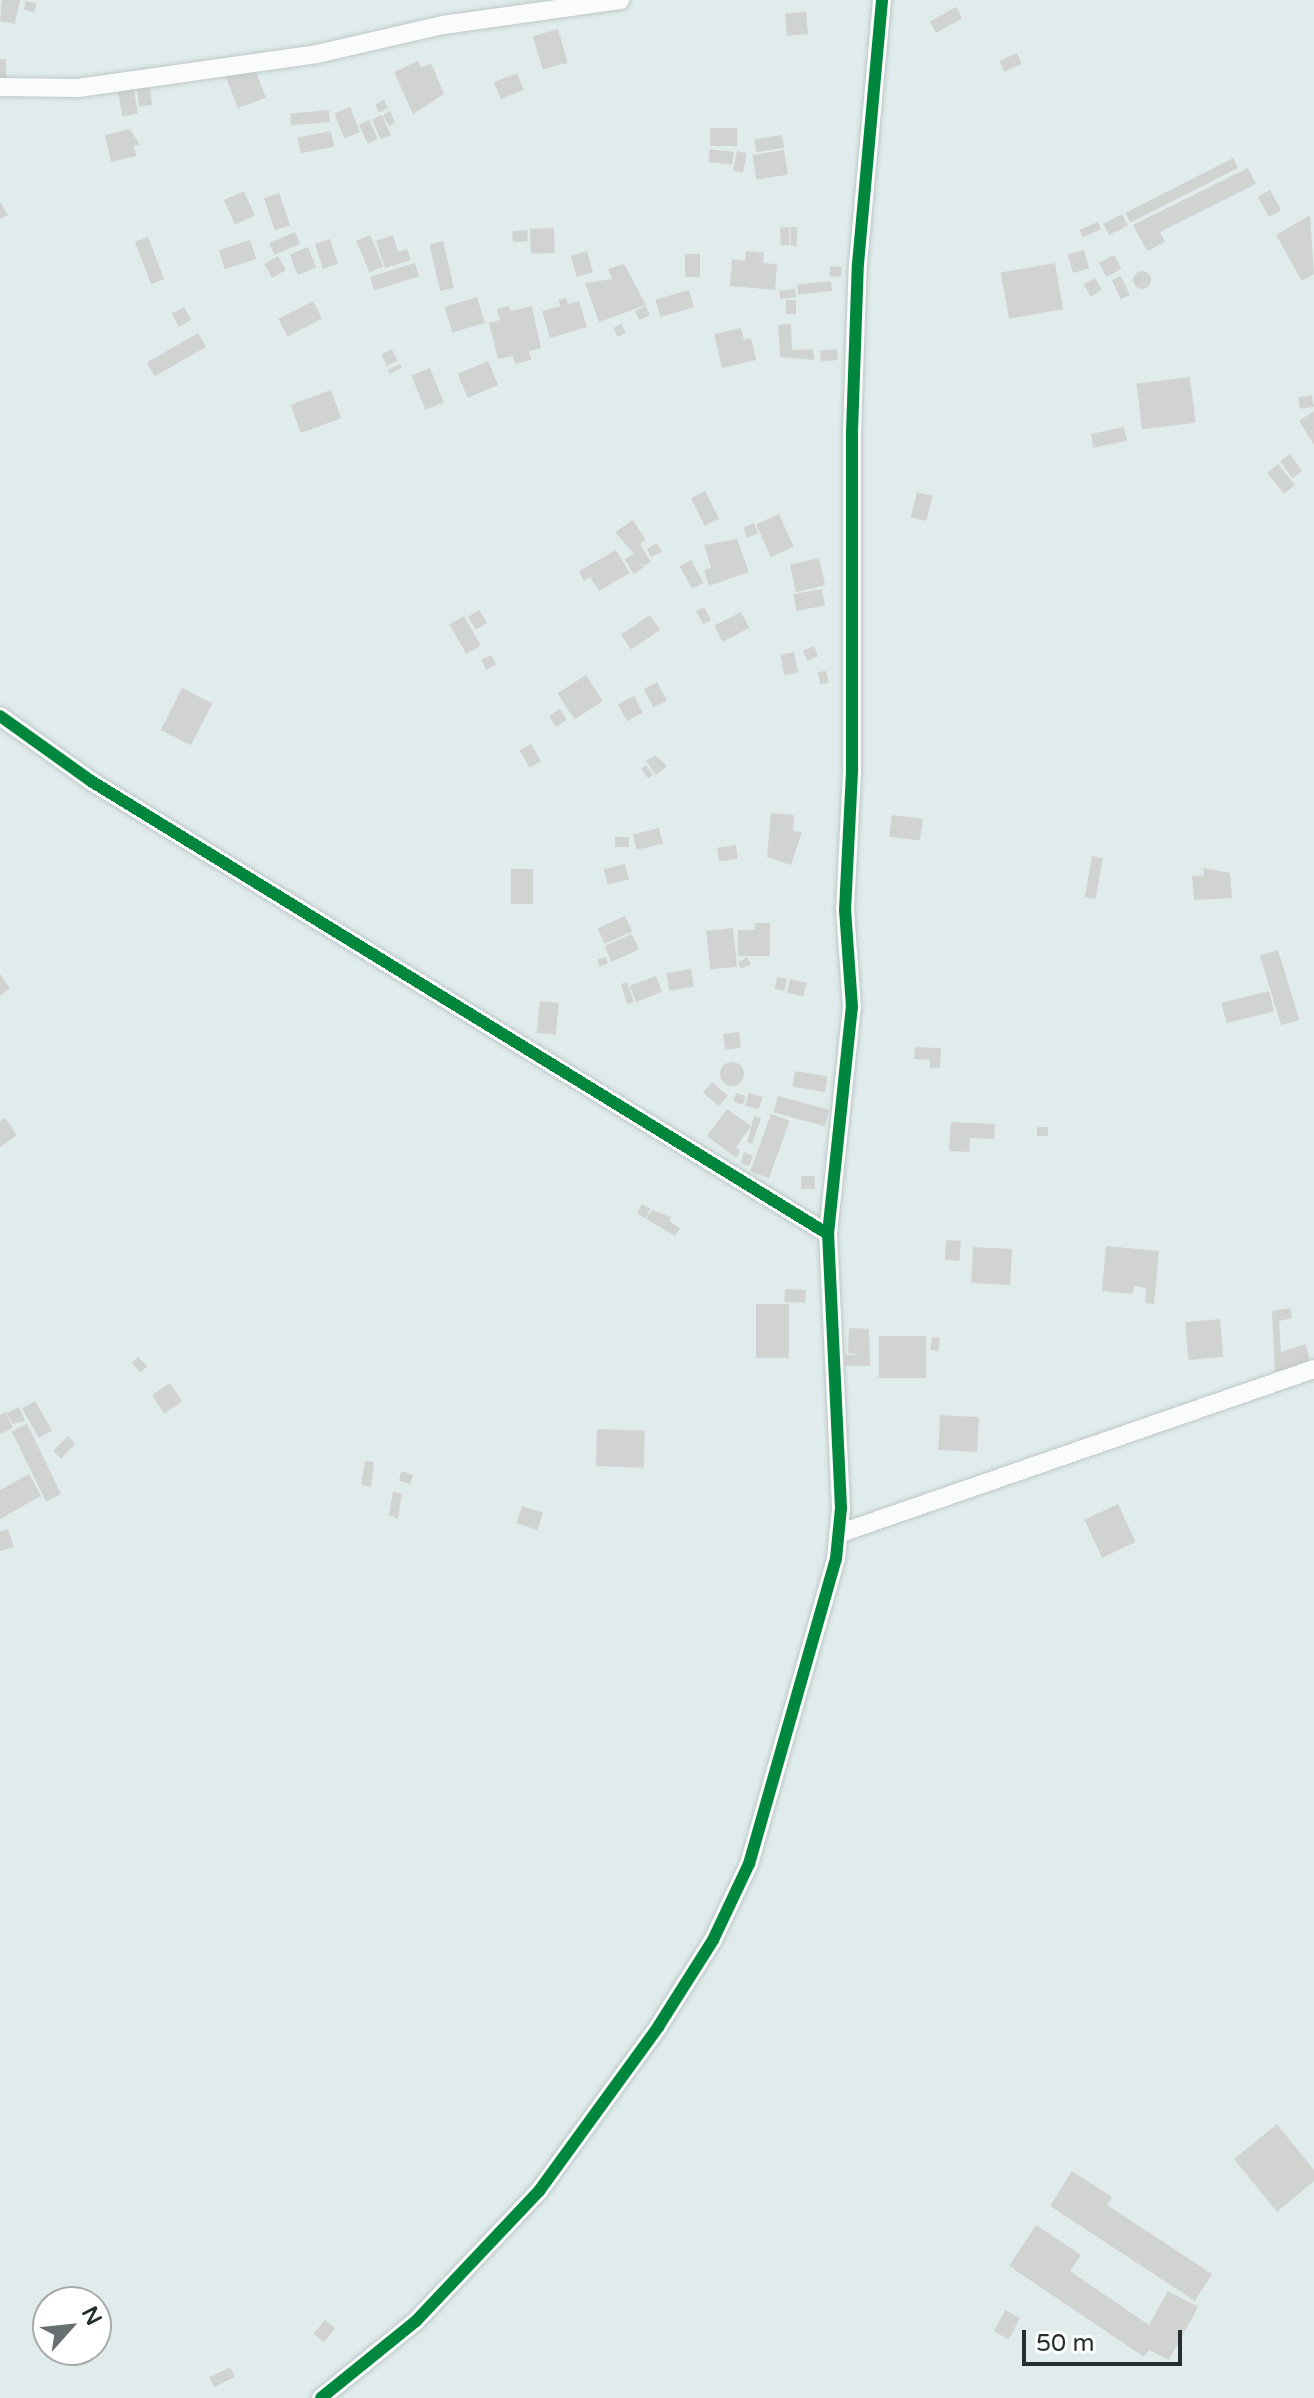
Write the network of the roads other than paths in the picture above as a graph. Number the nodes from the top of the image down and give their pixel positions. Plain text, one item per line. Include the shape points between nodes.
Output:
1 (620, 0) edge
2 (882, 0) edge
3 (0, 87) edge
4 (0, 716) edge
5 (828, 1234) junction
6 (1314, 1369) edge
7 (838, 1534) junction
8 (321, 2398) edge

1 - 3 street via 443,25 317,54 78,88
2 - 5 street via 859,249 853,417 852,770 845,910 852,1007
4 - 5 street via 91,781
5 - 7 street
6 - 7 street
7 - 8 street via 823,1615 749,1864 713,1940 658,2027 539,2191 416,2321

